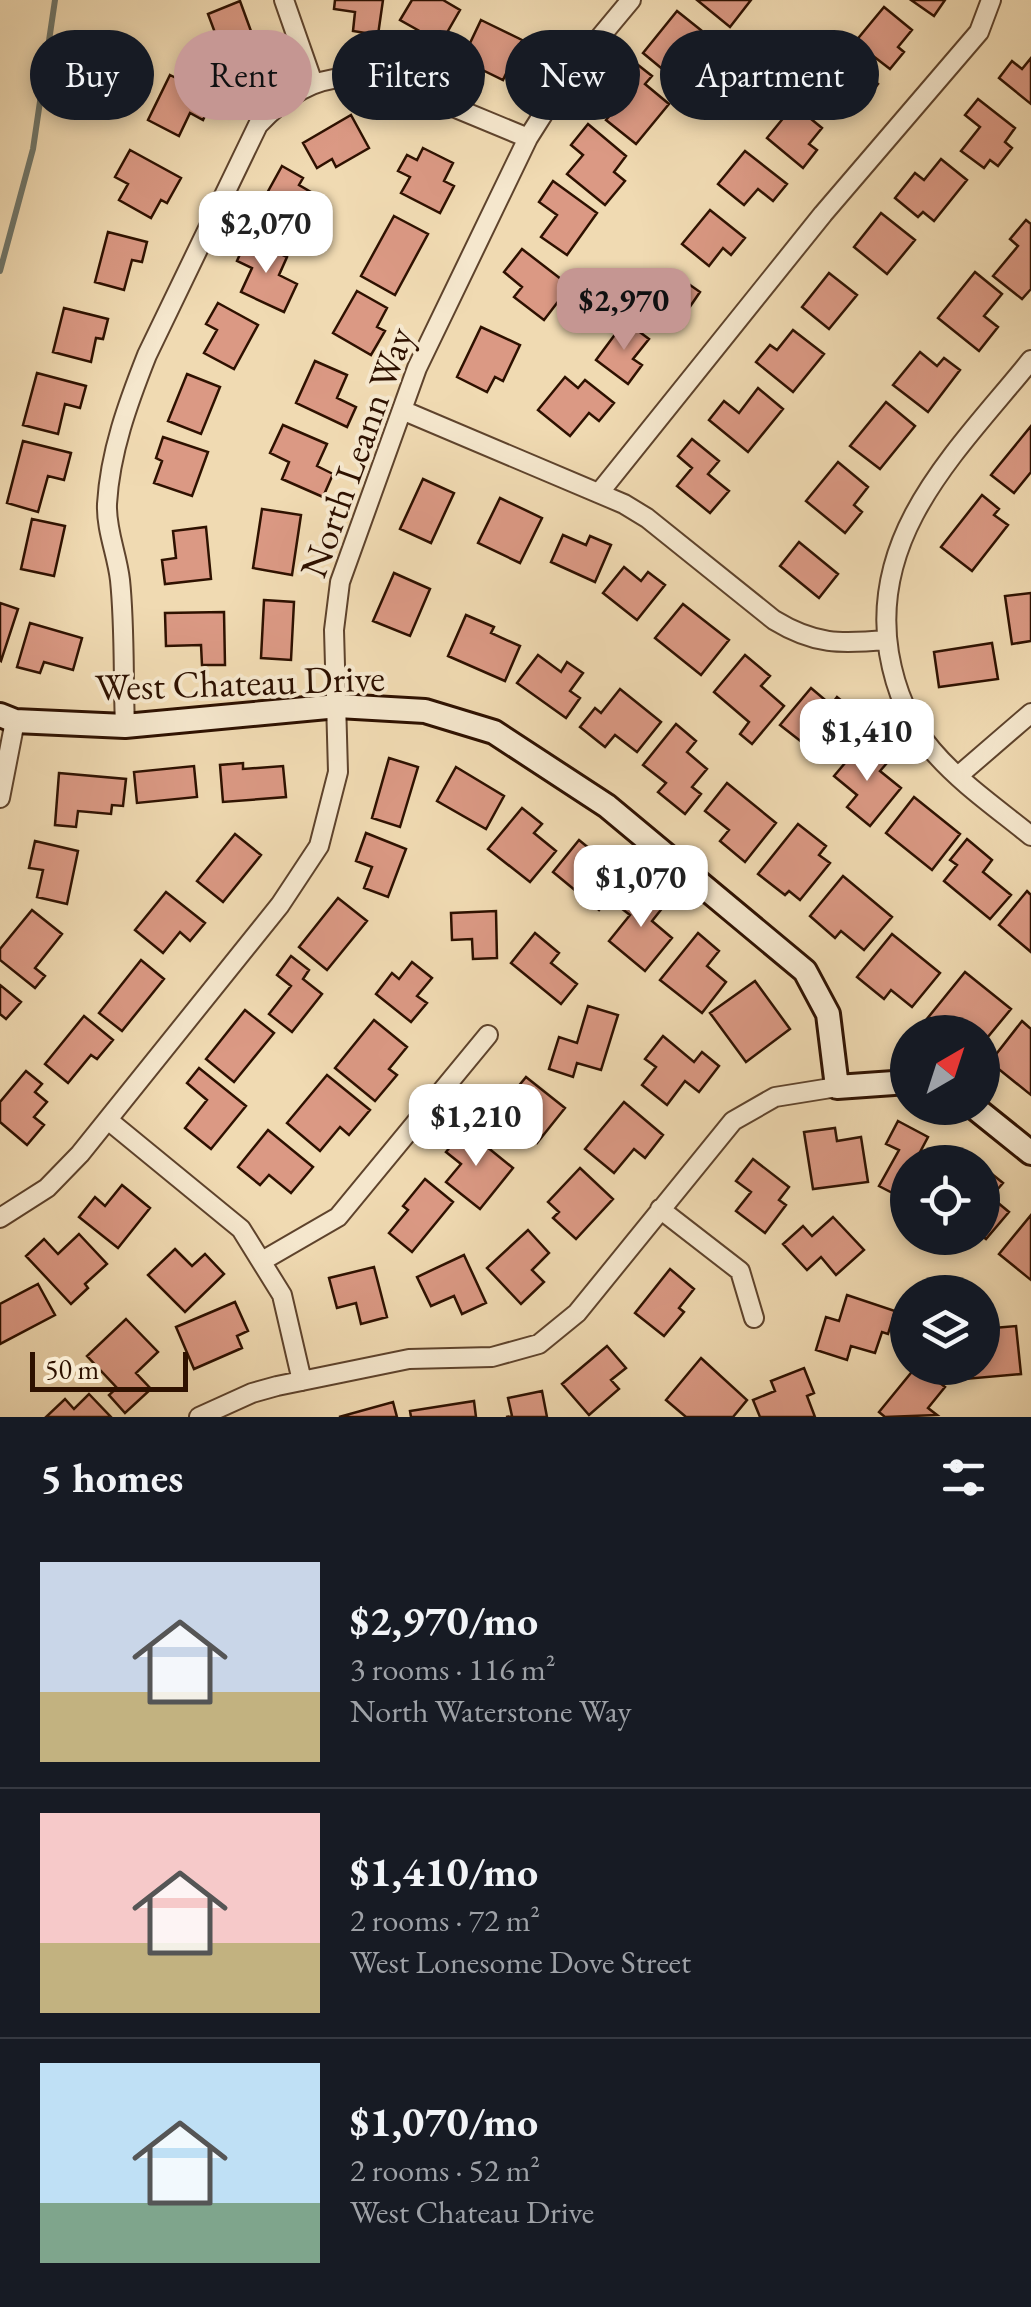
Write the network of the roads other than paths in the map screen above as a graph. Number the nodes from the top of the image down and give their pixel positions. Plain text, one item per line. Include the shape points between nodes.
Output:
1 (284, 0) edge
2 (630, 0) edge
3 (991, 0) edge
4 (313, 84) junction
5 (528, 138) junction
6 (1031, 360) edge
7 (402, 410) junction
8 (599, 493) junction
9 (887, 640) junction
10 (338, 706) junction
11 (1031, 713) edge
12 (8, 718) edge
13 (126, 726) junction
14 (958, 776) junction
15 (0, 798) edge
16 (1031, 836) edge
17 (488, 1035) dead end
18 (890, 1084) edge
19 (838, 1088) junction
20 (108, 1120) junction
21 (996, 1125) edge
22 (1031, 1153) edge
23 (660, 1209) junction
24 (0, 1218) edge
25 (262, 1261) junction
26 (754, 1318) dead end
27 (302, 1380) junction
28 (199, 1417) edge

1 - 4 street
2 - 5 street, North Leann Way via 566,78
3 - 8 street via 979,32
4 - 5 street via 374,78
4 - 13 street via 258,125 147,356 120,428 107,510 120,576
5 - 7 street, North Leann Way via 426,346
6 - 9 street via 907,522 887,592
7 - 8 street
7 - 10 street, North Leann Way via 340,582 334,630
8 - 9 street via 647,518 796,634 844,644
9 - 14 street via 907,710
10 - 13 street, West Chateau Drive
10 - 19 street, West Chateau Drive via 425,711 494,732 607,806 806,971 828,1014
10 - 20 street, North Leann Way via 338,772 318,846 280,905
11 - 14 street
12 - 13 street, West Chateau Drive
12 - 15 street
14 - 16 street
17 - 25 street via 338,1216
18 - 19 street
19 - 23 street via 753,1107 733,1121
20 - 24 street, North Leann Way via 48,1188
20 - 25 street via 241,1230
21 - 22 street
23 - 26 street via 740,1271
23 - 27 street via 576,1313 539,1344 492,1358 409,1359
25 - 27 street via 282,1295
27 - 28 street

